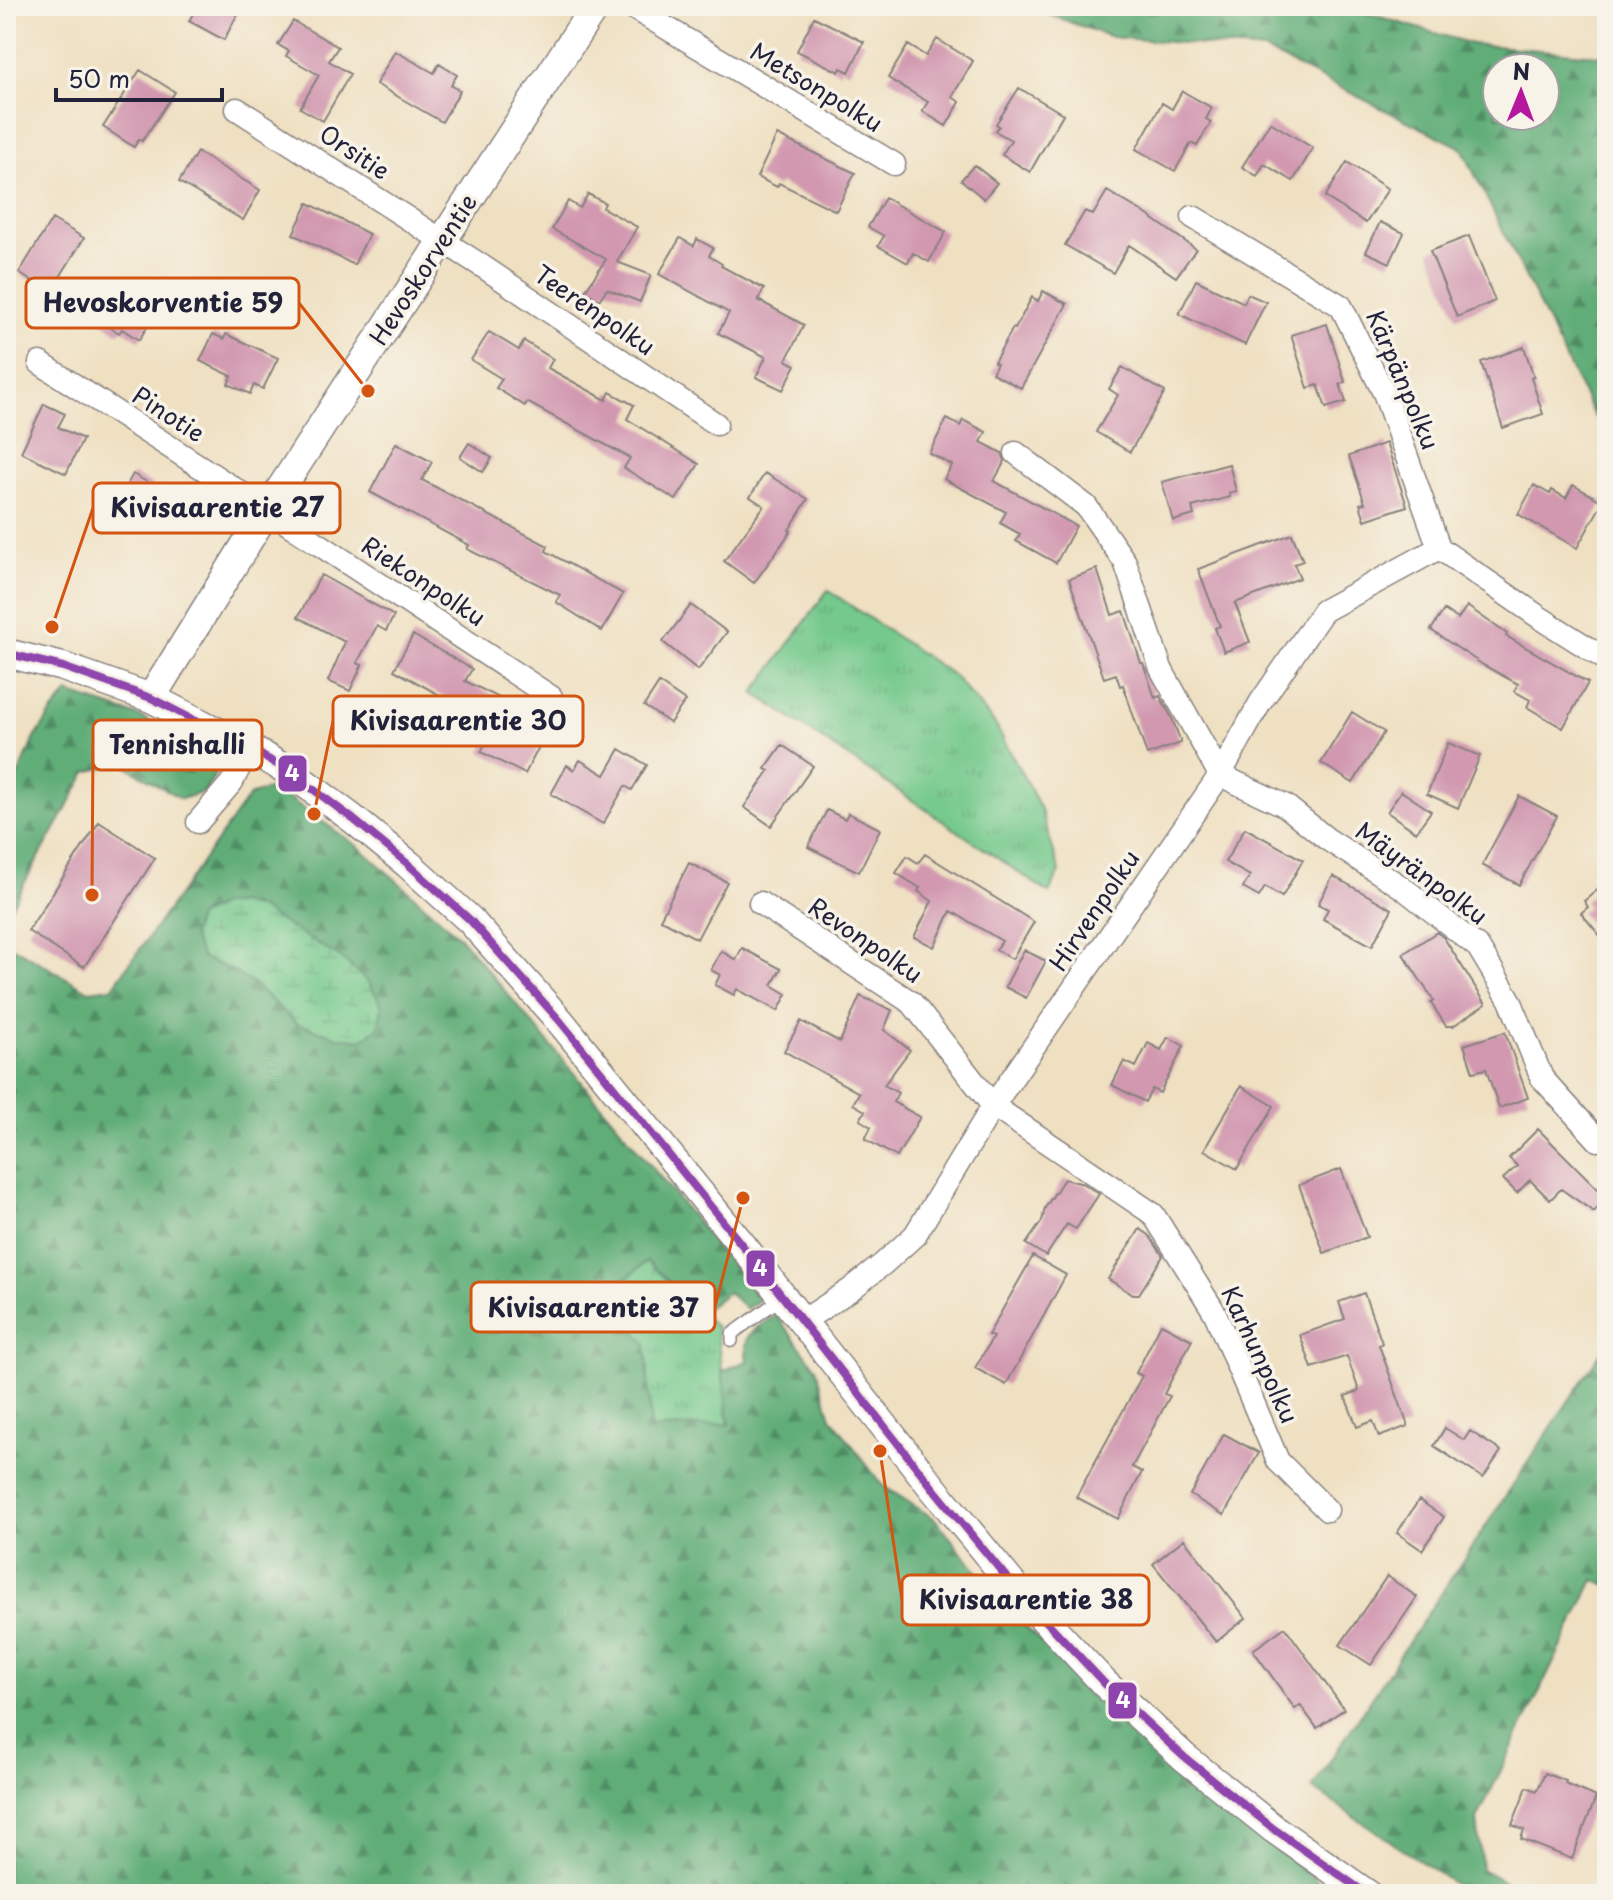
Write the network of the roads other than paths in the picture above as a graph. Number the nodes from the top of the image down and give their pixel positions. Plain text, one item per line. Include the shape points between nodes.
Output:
1 (595, 6) edge
2 (630, 6) edge
3 (237, 109) dead end
4 (894, 164) dead end
5 (1193, 217) dead end
6 (443, 242) junction
7 (40, 363) dead end
8 (716, 424) dead end
9 (1016, 453) dead end
10 (267, 510) junction
11 (1439, 548) junction
12 (6, 653) edge
13 (1607, 660) edge
14 (551, 697) dead end
15 (151, 698) junction
16 (249, 748) junction
17 (1220, 775) junction
18 (198, 822) dead end
19 (760, 903) dead end
20 (993, 1106) junction
21 (1598, 1140) dead end
22 (784, 1297) junction
23 (803, 1321) junction
24 (732, 1341) dead end
25 (1327, 1510) dead end
26 (1367, 1894) edge

1 - 6 street, Hevoskorventie
2 - 4 street, Metsonpolku
3 - 6 street, Orsitie
5 - 11 street, Kärpänpolku via 1341,306 1385,395
6 - 8 street, Teerenpolku
6 - 10 street, Hevoskorventie
7 - 10 street, Pinotie
9 - 17 street via 1086,506 1125,562 1161,669
10 - 14 street, Riekonpolku
10 - 15 street, Hevoskorventie
11 - 13 street
11 - 17 street, Hirvenpolku via 1323,611 1260,703
12 - 15 street
15 - 16 street
16 - 18 street via 232,782
16 - 22 street via 353,819 470,920 560,1021
17 - 20 street, Hirvenpolku
17 - 21 street, Mäyränpolku via 1286,806 1478,947 1510,1000 1542,1078
19 - 20 street, Revonpolku via 912,1003
20 - 23 street, Hirvenpolku via 915,1235 850,1290
20 - 25 street, Karhunpolku via 1153,1214 1215,1313 1278,1461
22 - 23 street
22 - 24 lane via 732,1334
23 - 26 street via 1016,1589 1105,1684 1184,1757

